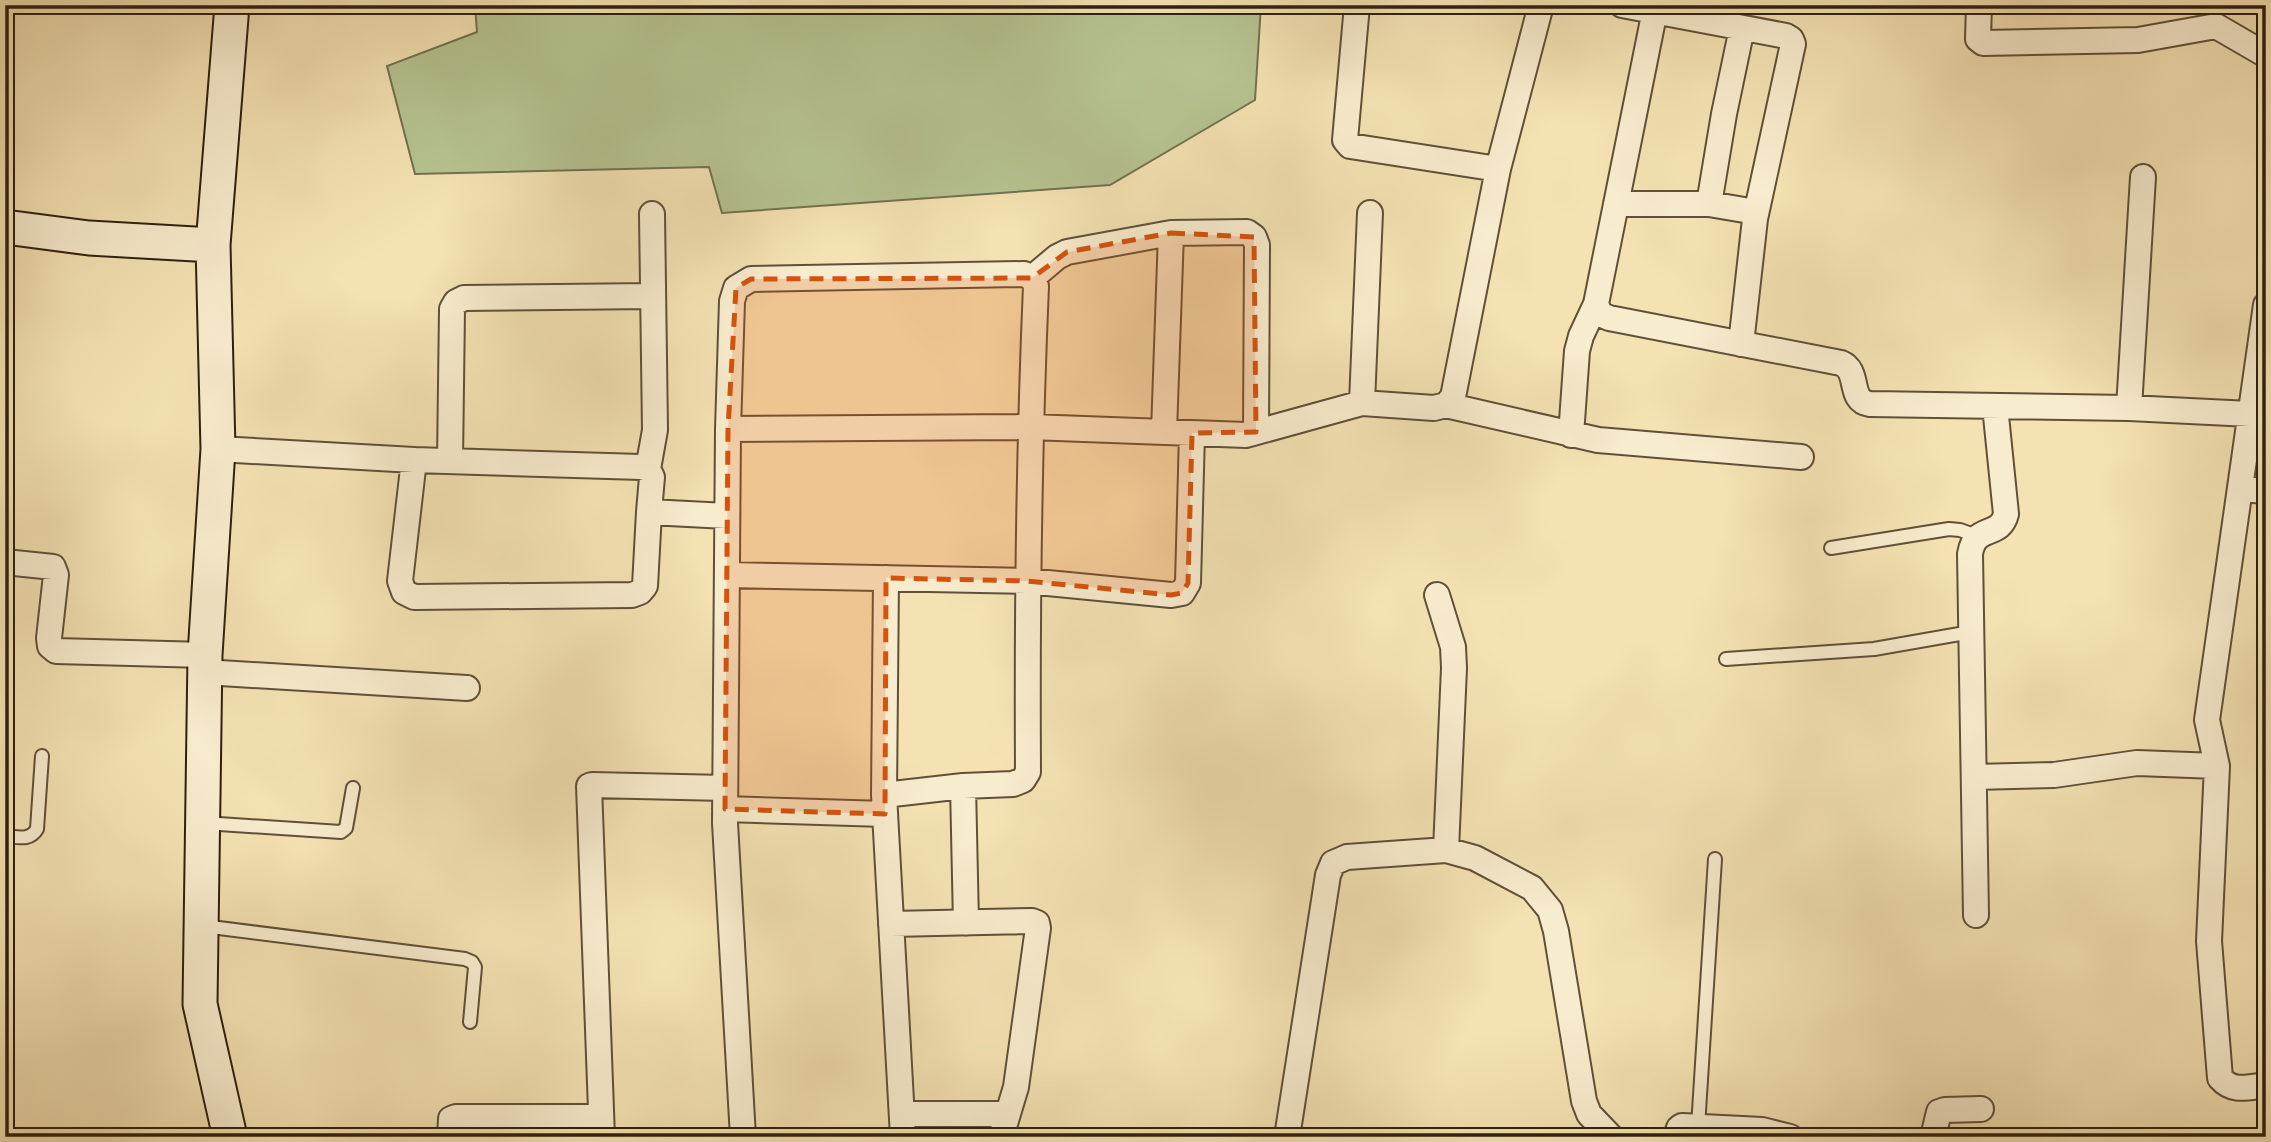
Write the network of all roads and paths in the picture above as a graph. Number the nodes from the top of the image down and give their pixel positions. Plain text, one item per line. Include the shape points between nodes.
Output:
1 (232, 5) edge
2 (1357, 5) edge
3 (1541, 5) edge
4 (1622, 5) edge
5 (1979, 5) edge
6 (1655, 8) edge
7 (1742, 27) junction
8 (2266, 55) edge
9 (1498, 169) junction
10 (2143, 177) dead end
11 (1616, 204) junction
12 (1709, 204) junction
13 (1756, 212) junction
14 (1370, 213) dead end
15 (652, 214) dead end
16 (5, 227) edge
17 (1171, 233) junction
18 (213, 245) junction
19 (1032, 278) junction
20 (653, 296) junction
21 (1596, 304) junction
22 (2266, 305) edge
23 (1741, 344) junction
24 (1362, 403) junction
25 (1446, 405) junction
26 (1996, 406) junction
27 (2129, 408) junction
28 (2250, 414) junction
29 (1030, 427) junction
30 (728, 429) junction
31 (1164, 432) junction
32 (1256, 432) junction
33 (1192, 433) junction
34 (1571, 435) junction
35 (218, 449) junction
36 (1801, 457) dead end
37 (414, 460) junction
38 (450, 461) junction
39 (648, 469) junction
40 (2240, 489) junction
41 (2266, 491) edge
42 (649, 512) junction
43 (727, 516) junction
44 (1977, 536) junction
45 (1831, 548) dead end
46 (5, 562) edge
47 (727, 575) junction
48 (886, 578) junction
49 (1027, 581) junction
50 (1437, 595) dead end
51 (1972, 632) junction
52 (1726, 659) dead end
53 (204, 664) junction
54 (467, 688) dead end
55 (42, 756) dead end
56 (2217, 766) junction
57 (1974, 777) junction
58 (963, 786) junction
59 (353, 788) dead end
60 (725, 799) junction
61 (884, 804) junction
62 (202, 823) junction
63 (5, 836) edge
64 (1446, 850) junction
65 (1715, 859) dead end
66 (1976, 915) dead end
67 (966, 923) junction
68 (891, 924) junction
69 (201, 925) junction
70 (470, 1021) dead end
71 (2266, 1085) edge
72 (1981, 1109) dead end
73 (1004, 1125) edge
74 (902, 1126) edge
75 (601, 1127) edge
76 (1687, 1132) edge
77 (230, 1137) edge
78 (450, 1137) edge
79 (743, 1137) edge
80 (1287, 1137) edge
81 (1611, 1137) edge
82 (1790, 1137) edge
83 (1933, 1137) edge

1 - 18 street
2 - 9 street via 1345,140 1350,146
3 - 9 street
4 - 6 street
5 - 8 street via 1978,39 1983,43 2138,40 2216,26
6 - 7 street
6 - 11 street
7 - 12 street
7 - 13 street via 1786,36 1793,44
9 - 25 street via 1453,397
10 - 27 street
11 - 12 street
11 - 21 street
12 - 13 street
13 - 23 street
14 - 24 street
15 - 20 street
16 - 18 street via 89,238
17 - 19 street via 1067,252
17 - 31 street
17 - 32 street via 1247,232 1258,245
18 - 35 street
19 - 29 street via 1037,286
19 - 30 street via 1024,274 751,279 736,288 732,301
20 - 38 street via 464,298 456,302 452,309
20 - 39 street via 655,430
21 - 23 street via 1609,318
21 - 34 street via 1577,351
22 - 28 street
23 - 26 street via 1847,366 1862,403
24 - 25 street
24 - 32 street
25 - 34 street
26 - 27 street
26 - 44 street via 2006,514 1997,528
27 - 28 street
28 - 40 street
29 - 30 street
29 - 31 street
29 - 49 street
30 - 43 street
31 - 33 street
32 - 33 street
33 - 49 street via 1188,583 1182,593
34 - 36 street
35 - 37 street
35 - 53 street
37 - 38 street
37 - 42 street via 400,581 404,592 414,597 640,593 645,586
38 - 39 street
39 - 42 street via 652,477
40 - 41 street
40 - 56 street via 2207,720
42 - 43 street
43 - 47 street
44 - 45 lane via 1949,529
44 - 51 street via 1970,554
46 - 53 street via 53,568 48,638 56,651
47 - 48 street
47 - 60 street
48 - 49 street
48 - 61 street
49 - 58 street via 1028,772 1013,784
50 - 64 street via 1453,647 1454,668
51 - 52 lane via 1874,649
51 - 57 street
53 - 54 street
53 - 62 street
55 - 63 lane via 37,829 26,838
56 - 57 street via 2137,763 2054,775
56 - 71 street via 2209,941 2220,1078 2236,1089
57 - 66 street
58 - 61 street
58 - 67 street
59 - 62 lane via 346,828 341,832
60 - 61 street
60 - 75 street via 589,786
60 - 79 street
61 - 68 street
62 - 69 street
64 - 80 street via 1347,857 1333,863
64 - 81 street via 1512,876 1532,888 1550,910 1584,1101 1589,1115
65 - 76 lane
67 - 68 street
67 - 73 street via 1032,921 1038,928 1016,1087
68 - 74 street
69 - 70 lane via 465,959 475,967
69 - 77 street via 200,1004
72 - 83 street via 1939,1112
73 - 74 street
75 - 78 street via 456,1117 449,1124
76 - 82 street via 1762,1130

